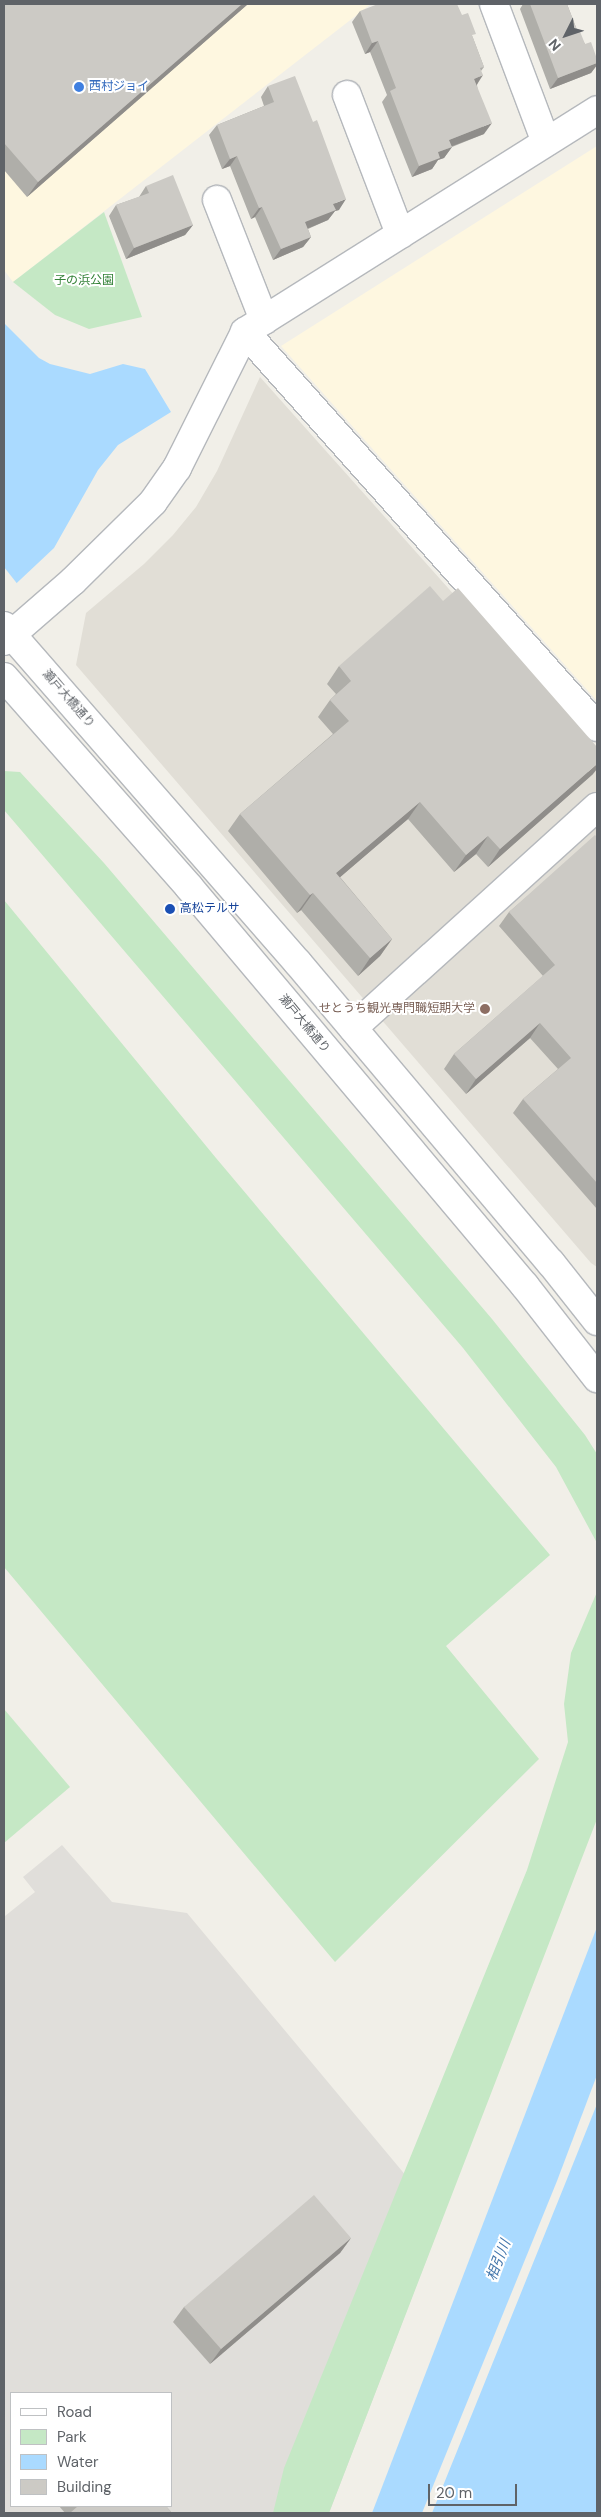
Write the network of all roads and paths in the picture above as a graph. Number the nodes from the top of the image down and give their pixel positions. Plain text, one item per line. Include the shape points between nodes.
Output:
1 (494, 4) edge
2 (347, 96) dead end
3 (597, 110) edge
4 (546, 142) junction
5 (217, 200) dead end
6 (400, 234) junction
7 (255, 326) junction
8 (6, 634) edge
9 (4, 677) edge
10 (597, 727) edge
11 (597, 808) edge
12 (353, 1028) junction
13 (597, 1321) edge
14 (597, 1378) edge

1 - 4 street
2 - 6 street
3 - 4 street
4 - 6 street
5 - 7 street
6 - 7 street
7 - 8 street via 177,468 153,502 73,581
7 - 10 street
8 - 12 street, 瀬戸大橋通り
9 - 14 street, 瀬戸大橋通り via 196,895 525,1286
11 - 12 street
12 - 13 street, 瀬戸大橋通り

